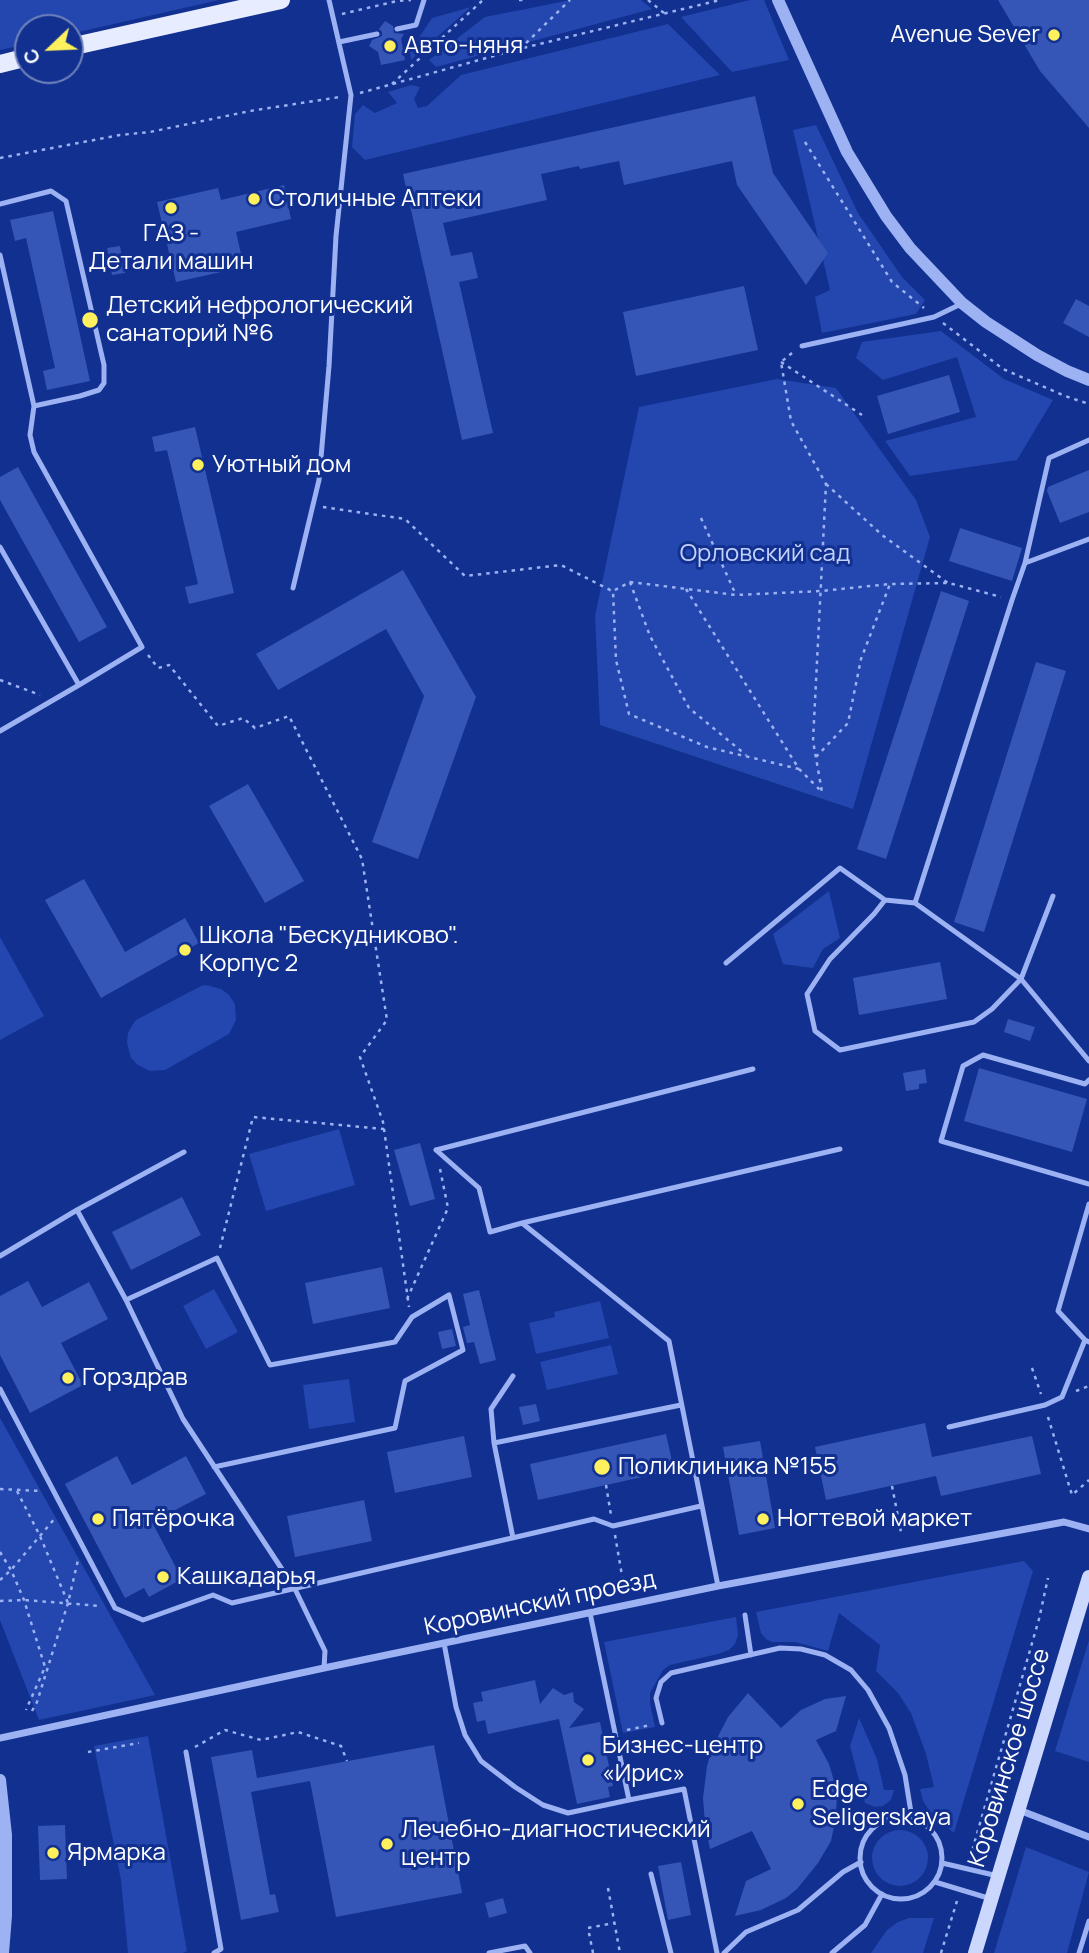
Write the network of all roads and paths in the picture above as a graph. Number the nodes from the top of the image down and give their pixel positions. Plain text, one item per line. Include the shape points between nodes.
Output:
1 (281, 0) edge
2 (329, 0) edge
3 (418, 0) edge
4 (424, 0) edge
5 (483, 0) edge
6 (519, 0) edge
7 (525, 0) edge
8 (570, 0) edge
9 (648, 0) edge
10 (778, 0) edge
11 (664, 13) dead end
12 (333, 16) junction
13 (397, 29) dead end
14 (377, 34) dead end
15 (339, 42) junction
16 (84, 44) edge
17 (519, 49) dead end
18 (389, 86) dead end
19 (805, 142) dead end
20 (0, 204) edge
21 (0, 255) edge
22 (962, 303) junction
23 (934, 317) junction
24 (802, 346) joint
25 (781, 362) junction
26 (1089, 380) edge
27 (1089, 404) edge
28 (34, 406) junction
29 (862, 415) dead end
30 (1089, 440) edge
31 (826, 484) junction
32 (313, 506) junction
33 (701, 518) dead end
34 (1089, 538) edge
35 (0, 547) edge
36 (1025, 564) junction
37 (630, 582) junction
38 (949, 583) junction
39 (890, 584) junction
40 (293, 588) dead end
41 (685, 588) junction
42 (613, 591) junction
43 (821, 591) junction
44 (736, 595) junction
45 (1012, 600) junction
46 (142, 647) junction
47 (0, 680) edge
48 (79, 685) junction
49 (53, 700) junction
50 (0, 731) edge
51 (747, 757) junction
52 (816, 757) junction
53 (799, 769) junction
54 (1053, 896) dead end
55 (885, 900) junction
56 (915, 903) junction
57 (726, 963) dead end
58 (1021, 979) junction
59 (1089, 1061) edge
60 (753, 1069) dead end
61 (1089, 1080) edge
62 (384, 1129) junction
63 (840, 1149) dead end
64 (436, 1150) junction
65 (184, 1152) dead end
66 (1089, 1184) edge
67 (1089, 1204) edge
68 (77, 1210) junction
69 (522, 1223) junction
70 (0, 1256) edge
71 (217, 1258) junction
72 (407, 1299) junction
73 (126, 1300) junction
74 (412, 1317) junction
75 (1087, 1341) edge
76 (1032, 1368) dead end
77 (513, 1376) dead end
78 (0, 1389) edge
79 (681, 1405) junction
80 (1045, 1405) junction
81 (948, 1427) dead end
82 (494, 1443) junction
83 (214, 1467) junction
84 (1089, 1480) edge
85 (892, 1486) dead end
86 (0, 1489) edge
87 (17, 1491) junction
88 (54, 1491) junction
89 (701, 1506) junction
90 (63, 1509) junction
91 (1089, 1529) edge
92 (901, 1532) dead end
93 (40, 1536) junction
94 (513, 1538) junction
95 (82, 1545) junction
96 (0, 1552) edge
97 (11, 1570) junction
98 (1089, 1577) edge
99 (1048, 1578) dead end
100 (0, 1580) edge
101 (718, 1586) junction
102 (295, 1589) junction
103 (24, 1600) junction
104 (0, 1601) edge
105 (68, 1603) junction
106 (115, 1608) junction
107 (590, 1613) junction
108 (745, 1615) dead end
109 (444, 1643) junction
110 (751, 1655) junction
111 (324, 1668) junction
112 (26, 1710) dead end
113 (32, 1711) dead end
114 (662, 1723) joint
115 (616, 1732) junction
116 (0, 1738) edge
117 (139, 1743) dead end
118 (88, 1752) dead end
119 (186, 1752) joint
120 (347, 1761) dead end
121 (0, 1780) edge
122 (629, 1800) junction
123 (1018, 1810) junction
124 (912, 1819) junction
125 (1089, 1837) edge
126 (861, 1862) junction
127 (942, 1863) junction
128 (967, 1869) junction
129 (651, 1874) dead end
130 (998, 1876) junction
131 (934, 1882) junction
132 (608, 1888) dead end
133 (961, 1890) junction
134 (881, 1894) junction
135 (991, 1899) junction
136 (1089, 1921) edge
137 (614, 1923) junction
138 (3, 1953) edge
139 (214, 1953) edge
140 (489, 1953) edge
141 (530, 1953) edge
142 (593, 1953) edge
143 (620, 1953) edge
144 (671, 1953) edge
145 (717, 1953) edge
146 (724, 1953) edge
147 (832, 1953) edge
148 (941, 1953) edge
149 (975, 1953) edge
150 (1079, 1953) edge

1 - 16 main road
2 - 12 lane
3 - 12 path
4 - 13 lane via 416,25
5 - 18 path
6 - 7 path
8 - 17 path
9 - 11 path
10 - 22 street via 866,184 910,248
12 - 15 lane
14 - 15 lane
15 - 32 lane via 351,95 320,472
19 - 23 path via 892,282
20 - 28 lane via 51,191 66,201 104,365 104,383 99,390
21 - 28 lane
22 - 23 lane
22 - 26 street via 1037,355
23 - 24 lane
23 - 27 path via 1003,369
24 - 25 path
25 - 29 path
25 - 31 path via 791,421
28 - 46 lane via 30,435 34,452
30 - 36 lane via 1049,458
31 - 38 path via 882,535
31 - 43 path
32 - 40 lane
32 - 42 path via 405,519 466,576 561,565
33 - 44 path
34 - 36 lane
35 - 48 lane
36 - 45 lane
37 - 41 path
37 - 42 path
37 - 51 path via 650,636 689,708
38 - 39 path
38 - 45 path
39 - 43 path
39 - 52 path via 862,659 848,723
41 - 44 path
41 - 53 path
42 - 51 path via 616,660 629,714 707,747
43 - 44 path
43 - 52 path
45 - 56 lane
46 - 48 lane
46 - 62 path via 158,668 169,664 218,726 243,718 256,728 289,716 362,859 387,1020 360,1057
47 - 49 path
48 - 49 lane
49 - 50 lane
51 - 53 path
52 - 53 path via 822,792
54 - 58 lane
55 - 56 lane
55 - 57 lane via 840,869
55 - 58 lane via 830,959 807,994 815,1031 840,1050 974,1022
56 - 58 lane
58 - 59 lane
60 - 64 lane
61 - 66 lane via 1085,1084 983,1055 963,1066 941,1141
62 - 71 path via 253,1117
62 - 72 path
63 - 69 lane
64 - 69 lane via 479,1188 490,1232
64 - 72 path via 448,1209
65 - 68 lane
67 - 75 lane via 1058,1311
68 - 70 lane
68 - 73 lane
69 - 79 lane via 670,1342
71 - 73 lane
71 - 74 lane via 270,1365 395,1342
72 - 74 path
73 - 83 lane via 183,1419
74 - 83 lane via 449,1295 463,1350 405,1381 395,1428
75 - 80 lane via 1062,1397
76 - 80 path
77 - 82 lane via 491,1409
78 - 88 lane
79 - 82 lane
79 - 89 lane
80 - 81 lane
80 - 84 path via 1072,1495
82 - 94 lane
83 - 102 lane
85 - 92 path
86 - 87 path
87 - 88 path
87 - 93 path
88 - 90 lane
89 - 94 lane via 613,1526 594,1519
89 - 101 lane
90 - 93 path
90 - 95 lane
91 - 101 street, Коровинский проезд via 1064,1522
93 - 97 path
93 - 105 path
94 - 102 lane
95 - 105 path
95 - 106 lane
96 - 97 path
97 - 100 path
97 - 103 path
98 - 123 main road, Коровинское шоссе
99 - 128 path
101 - 107 street, Коровинский проезд
102 - 106 lane via 232,1603 213,1595 143,1620
102 - 111 lane via 324,1651
103 - 104 path
103 - 105 path
103 - 112 path via 45,1667
105 - 106 path
105 - 113 path
107 - 109 street, Коровинский проезд
107 - 115 lane
108 - 110 lane
109 - 111 street, Коровинский проезд
109 - 122 lane via 465,1735 481,1761 543,1805 568,1813
110 - 114 lane via 671,1673 661,1682 656,1698
110 - 124 lane via 801,1649 851,1670 889,1728 905,1774
111 - 116 street, Коровинский проезд
114 - 115 path
115 - 122 lane
117 - 118 path
119 - 120 path via 225,1730 261,1740 298,1732 341,1746
119 - 139 lane via 220,1949
121 - 138 street via 6,1835
122 - 145 lane via 684,1789
123 - 125 street
123 - 130 main road, Коровинское шоссе
124 - 126 lane via 892,1818 875,1827 863,1843
124 - 127 lane via 935,1836
126 - 134 lane via 867,1881
126 - 146 lane via 798,1910 746,1932
127 - 128 lane
127 - 131 lane
128 - 130 lane
129 - 144 lane
130 - 135 main road, Коровинское шоссе
131 - 133 lane
131 - 134 lane via 910,1898
132 - 137 path
133 - 135 lane
133 - 148 path
134 - 147 lane via 865,1925
135 - 149 main road, Коровинское шоссе
136 - 150 lane
137 - 142 path via 588,1928
137 - 143 path
140 - 141 lane via 525,1946

